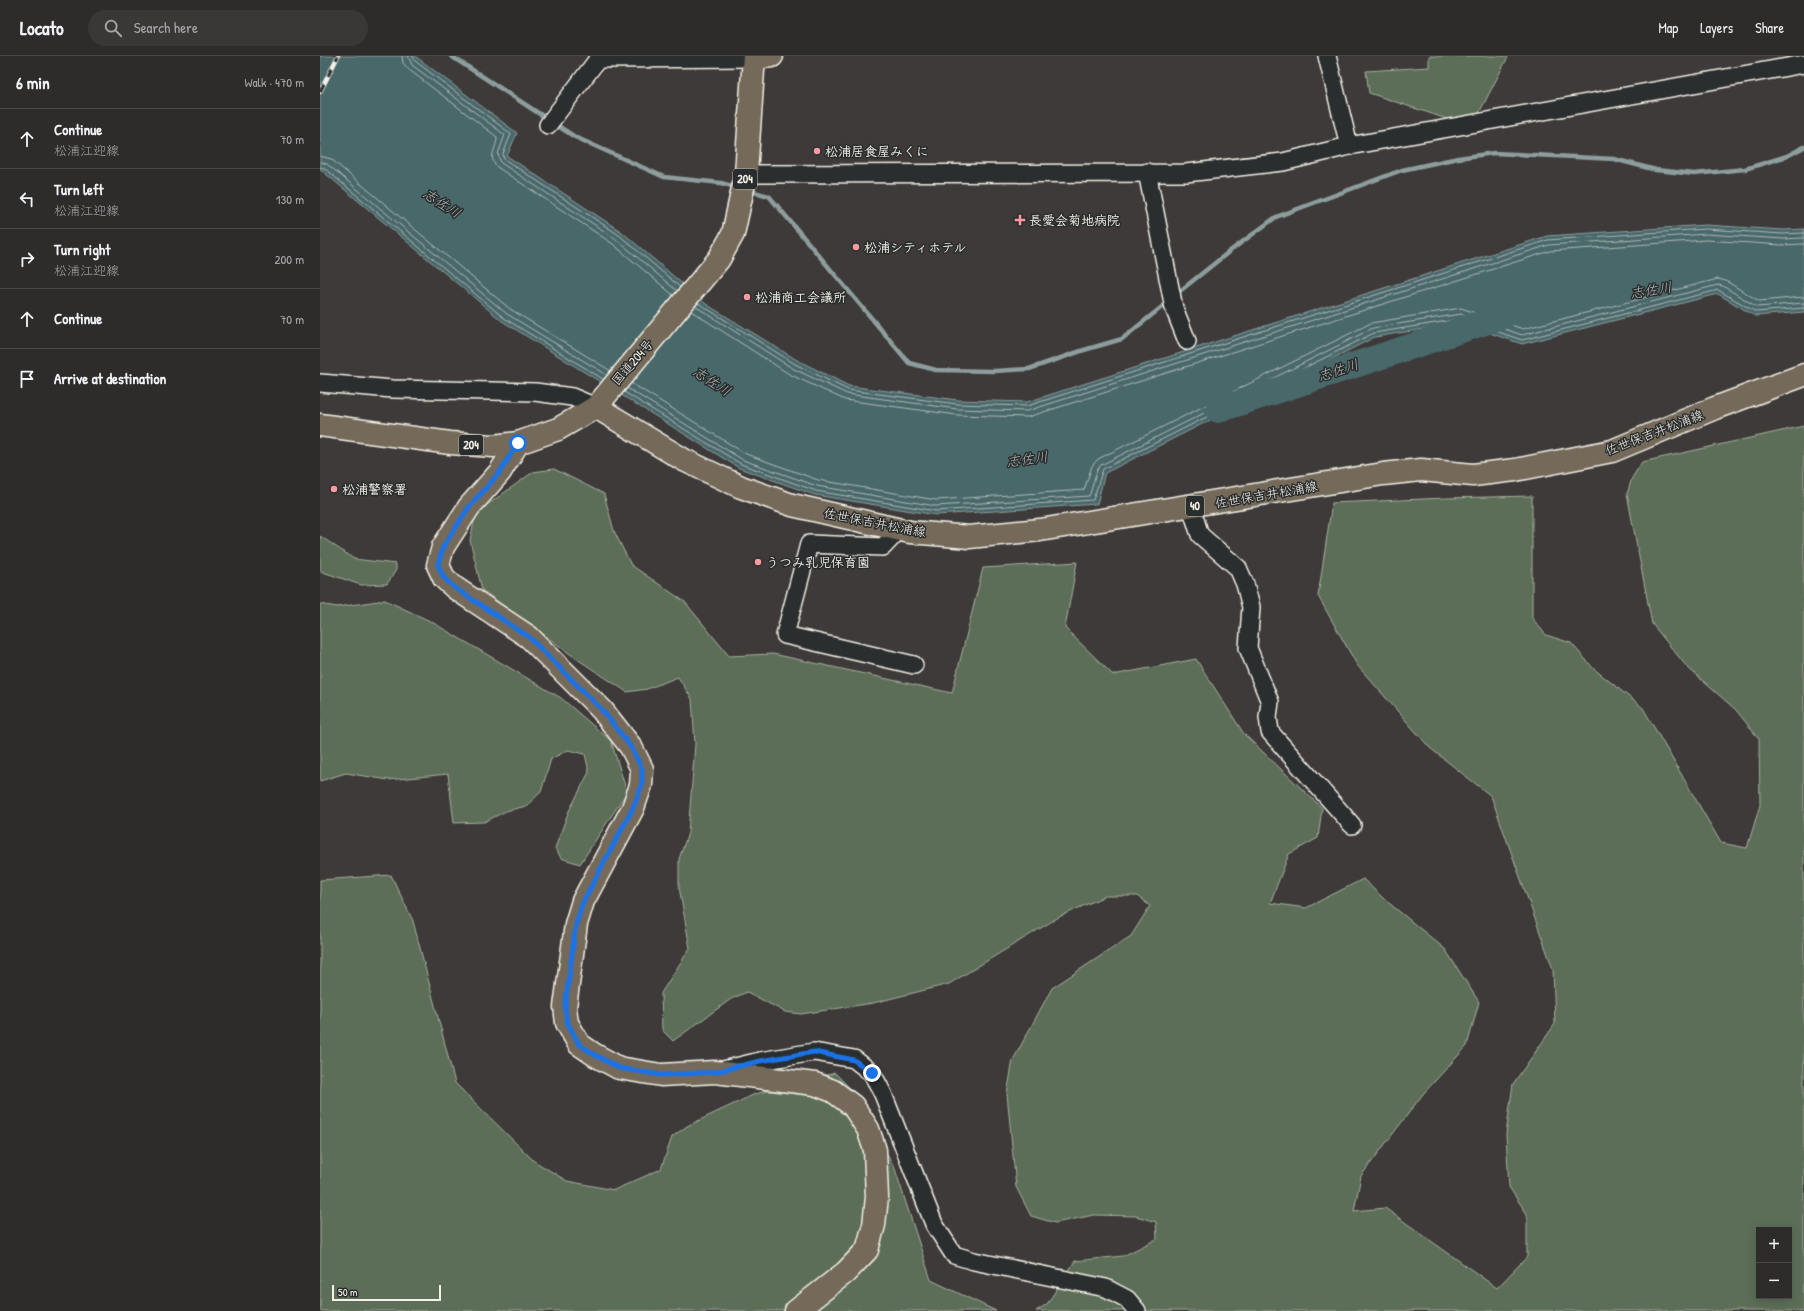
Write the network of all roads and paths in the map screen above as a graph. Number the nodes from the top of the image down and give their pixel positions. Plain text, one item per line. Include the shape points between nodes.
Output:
1 (1327, 56) edge
2 (760, 57) edge
3 (599, 58) edge
4 (1804, 64) edge
5 (548, 125) dead end
6 (1348, 146) junction
7 (1147, 172) junction
8 (746, 174) junction
9 (1187, 341) dead end
10 (1804, 375) edge
11 (320, 383) edge
12 (601, 400) junction
13 (320, 426) edge
14 (518, 443) junction
15 (1191, 507) junction
16 (900, 530) junction
17 (914, 665) dead end
18 (1352, 825) dead end
19 (715, 1072) junction
20 (796, 1311) edge
21 (1137, 1311) edge

1 - 6 street
2 - 3 street
2 - 8 main road, 国道204号 / 204
3 - 5 street
4 - 6 street
6 - 7 street via 1283,162 1186,173
7 - 8 street
7 - 9 street via 1168,285
8 - 12 main road, 国道204号 / 204 via 733,234 719,259
10 - 15 main road, 佐世保吉井松浦線 / 40 via 1612,450 1515,470 1473,475 1421,470 1383,474
11 - 12 street via 393,389 535,392
12 - 14 main road, 国道204号 / 204 via 558,430
12 - 16 main road, 佐世保吉井松浦線 / 40 via 684,460 741,487 792,505
13 - 14 main road, 国道204号 / 204 via 450,443 493,446
14 - 19 main road via 500,472 469,507 443,547 438,565 444,578 455,588 529,637 602,710 631,747 642,769 642,785 633,808 583,902 576,924 565,1007 567,1022 579,1044 619,1068 661,1075
15 - 16 main road, 佐世保吉井松浦線 / 40 via 1040,530 969,537
15 - 18 street via 1200,535 1238,568 1245,584 1251,607 1248,648 1270,702 1270,732
16 - 17 street via 883,547 809,544 785,635
19 - 20 main road via 814,1084 833,1091 853,1106 868,1129 875,1150 877,1197 874,1226 867,1250 846,1272
19 - 21 street via 814,1052 854,1060 872,1073 883,1094 934,1224 954,1255 1106,1288 1127,1299

